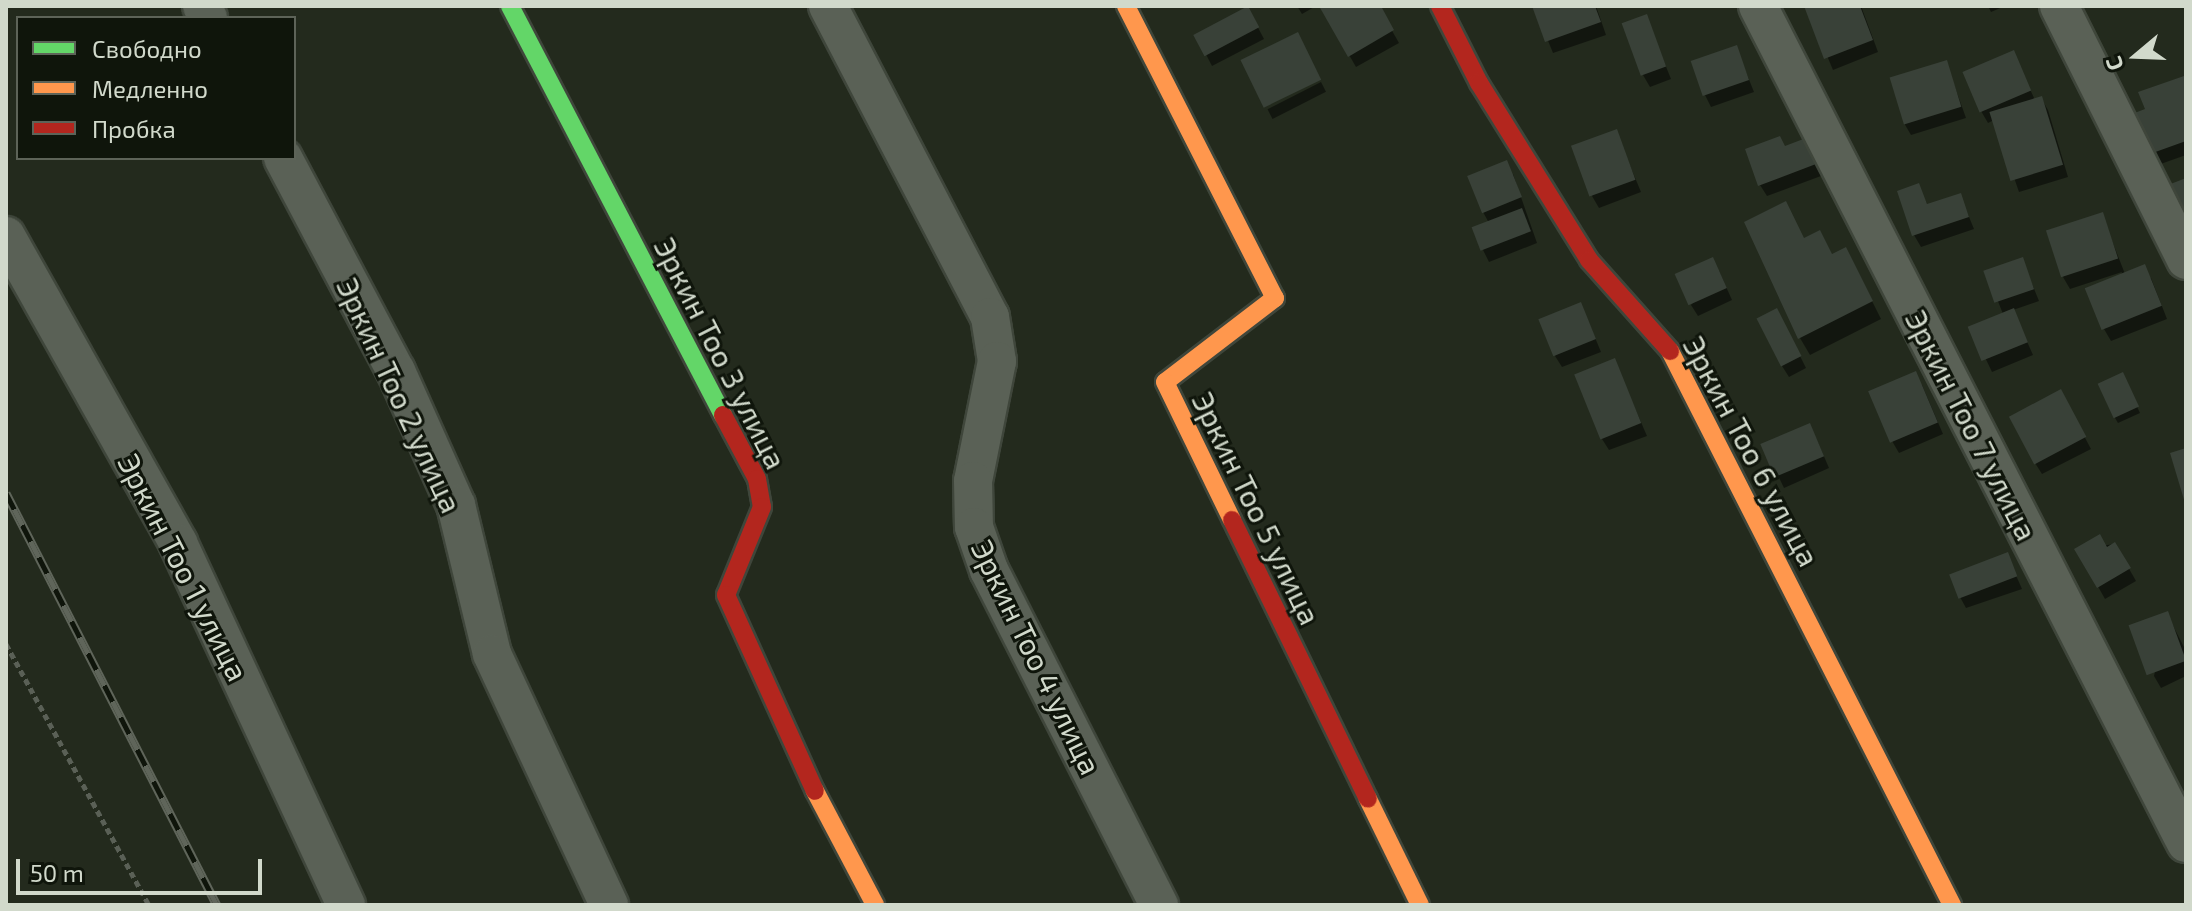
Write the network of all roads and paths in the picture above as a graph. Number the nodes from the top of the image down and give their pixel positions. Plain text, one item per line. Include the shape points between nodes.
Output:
1 (510, 6) edge
2 (828, 6) edge
3 (1126, 6) edge
4 (1440, 6) edge
5 (1758, 6) edge
6 (2059, 6) edge
7 (284, 160) edge
8 (6, 236) edge
9 (2186, 260) edge
10 (6, 644) edge
11 (2186, 843) edge
12 (149, 905) edge
13 (346, 905) edge
14 (609, 905) edge
15 (875, 905) edge
16 (1159, 905) edge
17 (1420, 905) edge
18 (1952, 905) edge

1 - 15 street, Эркин Тоо 3 улица via 757,479 762,507 726,595 797,757
2 - 16 street, Эркин Тоо 4 улица via 990,317 997,361 973,481 974,527 989,570
3 - 17 street, Эркин Тоо 5 улица via 1275,298 1165,382
4 - 18 street, Эркин Тоо 6 улица via 1479,83 1589,260 1668,348
5 - 11 street, Эркин Тоо 7 улица
6 - 9 street
7 - 14 street, Эркин Тоо 2 улица via 396,371 456,505 492,654
8 - 13 street, Эркин Тоо 1 улица via 178,543
10 - 12 path

